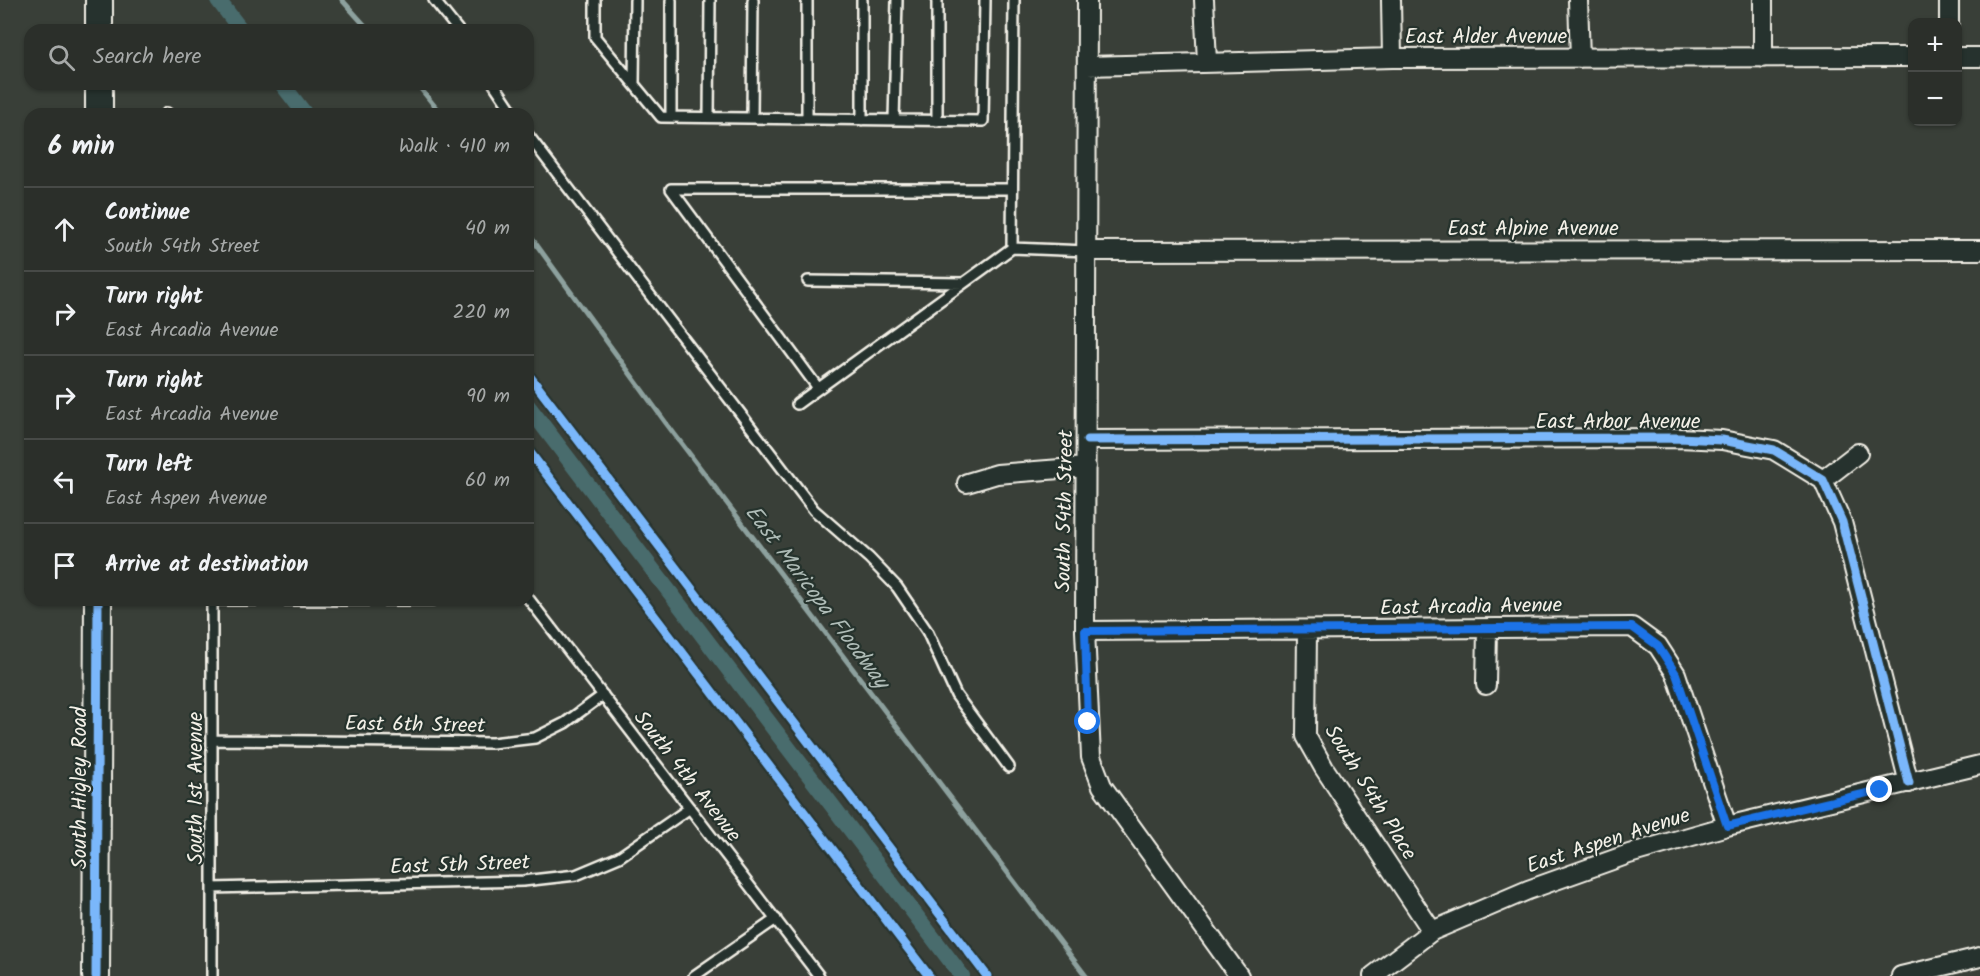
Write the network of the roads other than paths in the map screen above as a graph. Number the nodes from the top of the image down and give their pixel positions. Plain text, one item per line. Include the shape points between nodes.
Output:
1 (99, 0) edge
2 (434, 0) edge
3 (595, 0) edge
4 (635, 0) edge
5 (671, 0) edge
6 (710, 0) edge
7 (753, 0) edge
8 (807, 0) edge
9 (862, 0) edge
10 (897, 0) edge
11 (937, 0) edge
12 (985, 0) edge
13 (1014, 0) edge
14 (1087, 0) edge
15 (1204, 0) edge
16 (1391, 0) edge
17 (1578, 0) edge
18 (1763, 0) edge
19 (1949, 0) edge
20 (1949, 18) edge
21 (99, 24) edge
22 (453, 24) edge
23 (1908, 57) edge
24 (1962, 57) edge
25 (1980, 57) edge
26 (1392, 58) junction
27 (1580, 58) junction
28 (1763, 58) junction
29 (1207, 62) junction
30 (1087, 66) junction
31 (634, 84) junction
32 (99, 90) edge
33 (498, 90) edge
34 (99, 108) edge
35 (510, 108) edge
36 (671, 117) junction
37 (709, 117) junction
38 (752, 118) junction
39 (807, 119) junction
40 (862, 120) junction
41 (894, 120) junction
42 (937, 121) junction
43 (534, 143) edge
44 (1012, 189) junction
45 (1012, 248) junction
46 (1980, 250) edge
47 (1087, 251) junction
48 (808, 281) dead end
49 (963, 283) junction
50 (818, 388) junction
51 (797, 404) dead end
52 (1087, 440) junction
53 (1857, 453) dead end
54 (1086, 467) junction
55 (1823, 480) junction
56 (967, 483) dead end
57 (98, 606) edge
58 (212, 606) edge
59 (534, 606) edge
60 (1487, 629) junction
61 (1085, 631) junction
62 (1307, 631) junction
63 (1486, 685) dead end
64 (603, 696) junction
65 (214, 740) junction
66 (1980, 765) edge
67 (1009, 767) dead end
68 (1909, 783) junction
69 (690, 808) junction
70 (1727, 826) junction
71 (212, 888) junction
72 (776, 919) junction
73 (1432, 931) junction
74 (1980, 957) edge
75 (96, 976) edge
76 (212, 976) edge
77 (694, 976) edge
78 (819, 976) edge
79 (1239, 976) edge
80 (1373, 976) edge
81 (1901, 976) edge

1 - 21 main road
2 - 22 lane
3 - 31 lane via 595,38
4 - 31 lane
5 - 36 lane
6 - 37 lane
7 - 38 lane
8 - 39 lane
9 - 40 lane
10 - 41 lane
11 - 42 lane
12 - 42 lane via 983,121
13 - 44 lane
14 - 30 street, South 54th Street
15 - 29 street
16 - 26 street, East Alder Avenue
17 - 27 street, East Alder Avenue
18 - 28 street
19 - 20 street
23 - 28 street, East Alder Avenue
24 - 25 street
26 - 27 street, East Alder Avenue
26 - 29 street, East Alder Avenue
27 - 28 street, East Alder Avenue
29 - 30 street, East Alder Avenue
30 - 47 street, South 54th Street
31 - 36 lane via 661,117
32 - 34 main road
33 - 35 lane
36 - 37 lane
37 - 38 lane
38 - 39 lane
39 - 40 lane
40 - 41 lane
41 - 42 lane
43 - 67 lane via 814,510 897,587 927,631 956,695
44 - 45 lane
44 - 50 lane via 671,189
45 - 47 lane
45 - 49 lane
46 - 47 street, East Alpine Avenue
47 - 52 street, South 54th Street
48 - 49 lane
49 - 50 lane
50 - 51 lane
52 - 54 street, South 54th Street
52 - 55 street, East Arbor Avenue via 1712,439 1774,450
53 - 55 street
54 - 56 street via 997,474
54 - 61 street, South 54th Street
55 - 68 street via 1842,522
57 - 75 main road, South Higley Road
58 - 65 lane, South 1st Avenue
59 - 64 lane, South 4th Avenue
60 - 62 street, East Arcadia Avenue
60 - 63 street
60 - 70 street, East Arcadia Avenue via 1632,627 1658,646 1676,674
61 - 62 street, East Arcadia Avenue
61 - 79 street, South 54th Street via 1091,757 1102,786
62 - 73 street, South 54th Place via 1306,736
64 - 65 lane, East 6th Street via 565,723 535,738 514,741
64 - 69 lane, South 4th Avenue
65 - 71 lane, South 1st Avenue
66 - 68 street, East Aspen Avenue
68 - 70 street, East Aspen Avenue
69 - 71 lane, East 5th Street via 619,857 576,875 523,881
69 - 72 lane, South 4th Avenue
70 - 73 street, East Aspen Avenue via 1629,854 1528,890
71 - 76 lane, South 1st Avenue
72 - 77 lane
72 - 78 lane, South 4th Avenue
73 - 80 street, East Aspen Avenue
74 - 81 street

